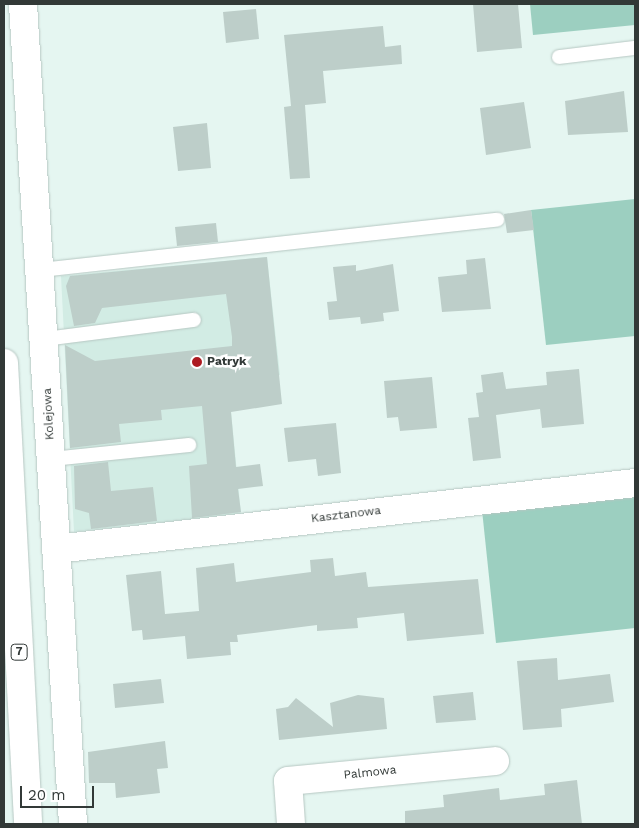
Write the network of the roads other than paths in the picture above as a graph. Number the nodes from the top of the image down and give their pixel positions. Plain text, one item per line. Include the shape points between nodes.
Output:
1 (26, 4) edge
2 (635, 48) edge
3 (559, 57) dead end
4 (497, 220) dead end
5 (41, 270) junction
6 (194, 320) dead end
7 (45, 339) junction
8 (4, 363) edge
9 (189, 444) dead end
10 (51, 459) junction
11 (635, 483) edge
12 (56, 549) junction
13 (494, 761) dead end
14 (28, 824) edge
15 (73, 824) edge
16 (291, 824) edge

1 - 5 main road, Kolejowa
2 - 3 lane
4 - 5 lane
5 - 7 main road, Kolejowa
6 - 7 lane
7 - 10 main road, Kolejowa
8 - 14 main road, 7
9 - 10 lane
10 - 12 main road, Kolejowa
11 - 12 main road, Kasztanowa
12 - 15 main road, Kolejowa
13 - 16 main road, Palmowa via 288,781

